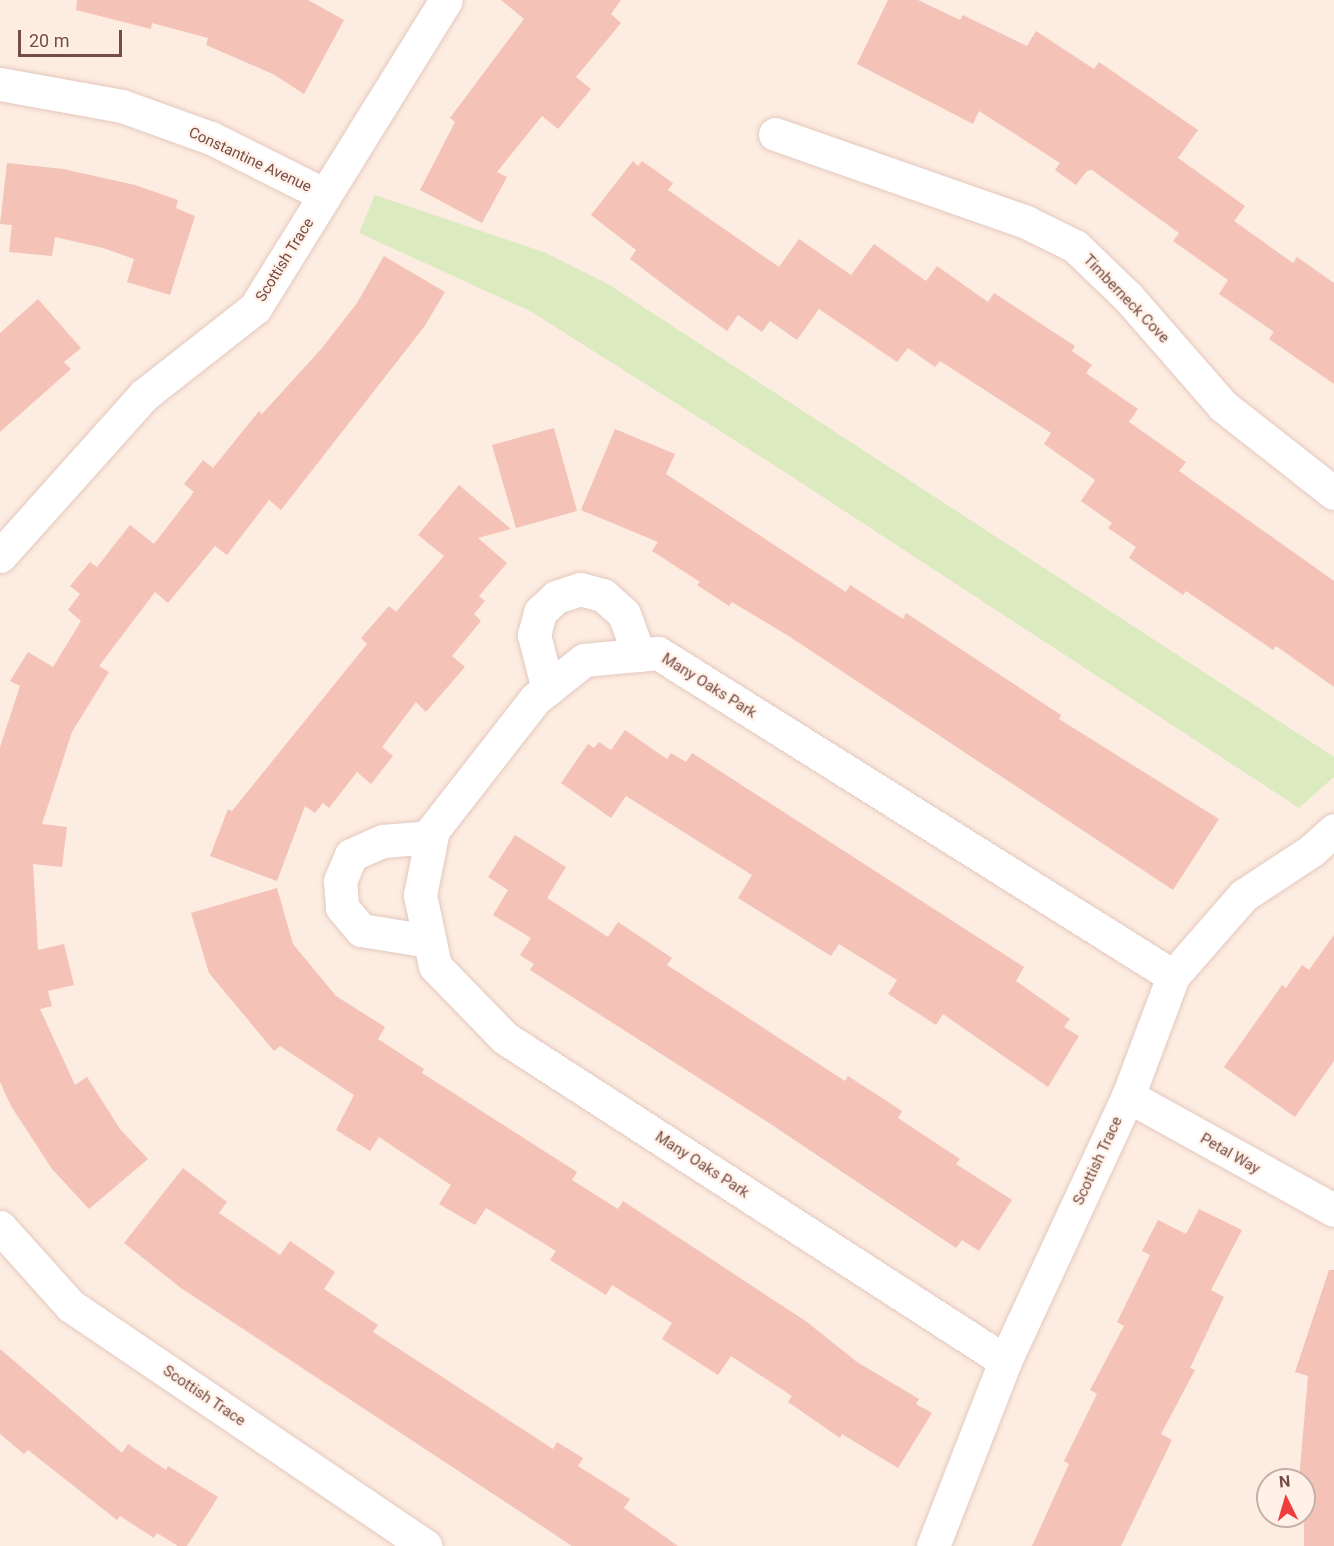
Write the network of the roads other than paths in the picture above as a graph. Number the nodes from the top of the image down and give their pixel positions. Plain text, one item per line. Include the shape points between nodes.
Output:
1 (446, 0) edge
2 (0, 84) edge
3 (775, 134) dead end
4 (326, 195) junction
5 (1334, 493) edge
6 (0, 556) edge
7 (639, 655) junction
8 (548, 689) junction
9 (1334, 830) edge
10 (431, 837) junction
11 (429, 940) junction
12 (1173, 976) junction
13 (1128, 1096) junction
14 (1334, 1210) edge
15 (0, 1227) edge
16 (1005, 1361) junction
17 (425, 1546) edge
18 (933, 1546) edge

1 - 4 street, Scottish Trace
2 - 4 street, Constantine Avenue via 122,106 211,138
3 - 5 street, Timberneck Cove via 1026,222 1075,246 1128,297 1223,406
4 - 6 street, Scottish Trace via 255,308 144,395
7 - 8 street, Many Oaks Park via 585,660
7 - 8 street, Many Oaks Park via 624,614 603,595 580,589 556,597 540,612 534,635
7 - 12 street, Many Oaks Park via 658,653
8 - 10 street, Many Oaks Park via 499,746
9 - 12 street, Scottish Trace via 1311,851 1244,895
10 - 11 street, Many Oaks Park via 420,895
10 - 11 street via 383,841 351,855 340,881 342,906 361,930
11 - 16 street, Many Oaks Park via 435,966 505,1038
12 - 13 street, Scottish Trace
13 - 14 street, Petal Way
13 - 16 street, Scottish Trace
15 - 17 street, Scottish Trace via 71,1306
16 - 18 street, Scottish Trace

